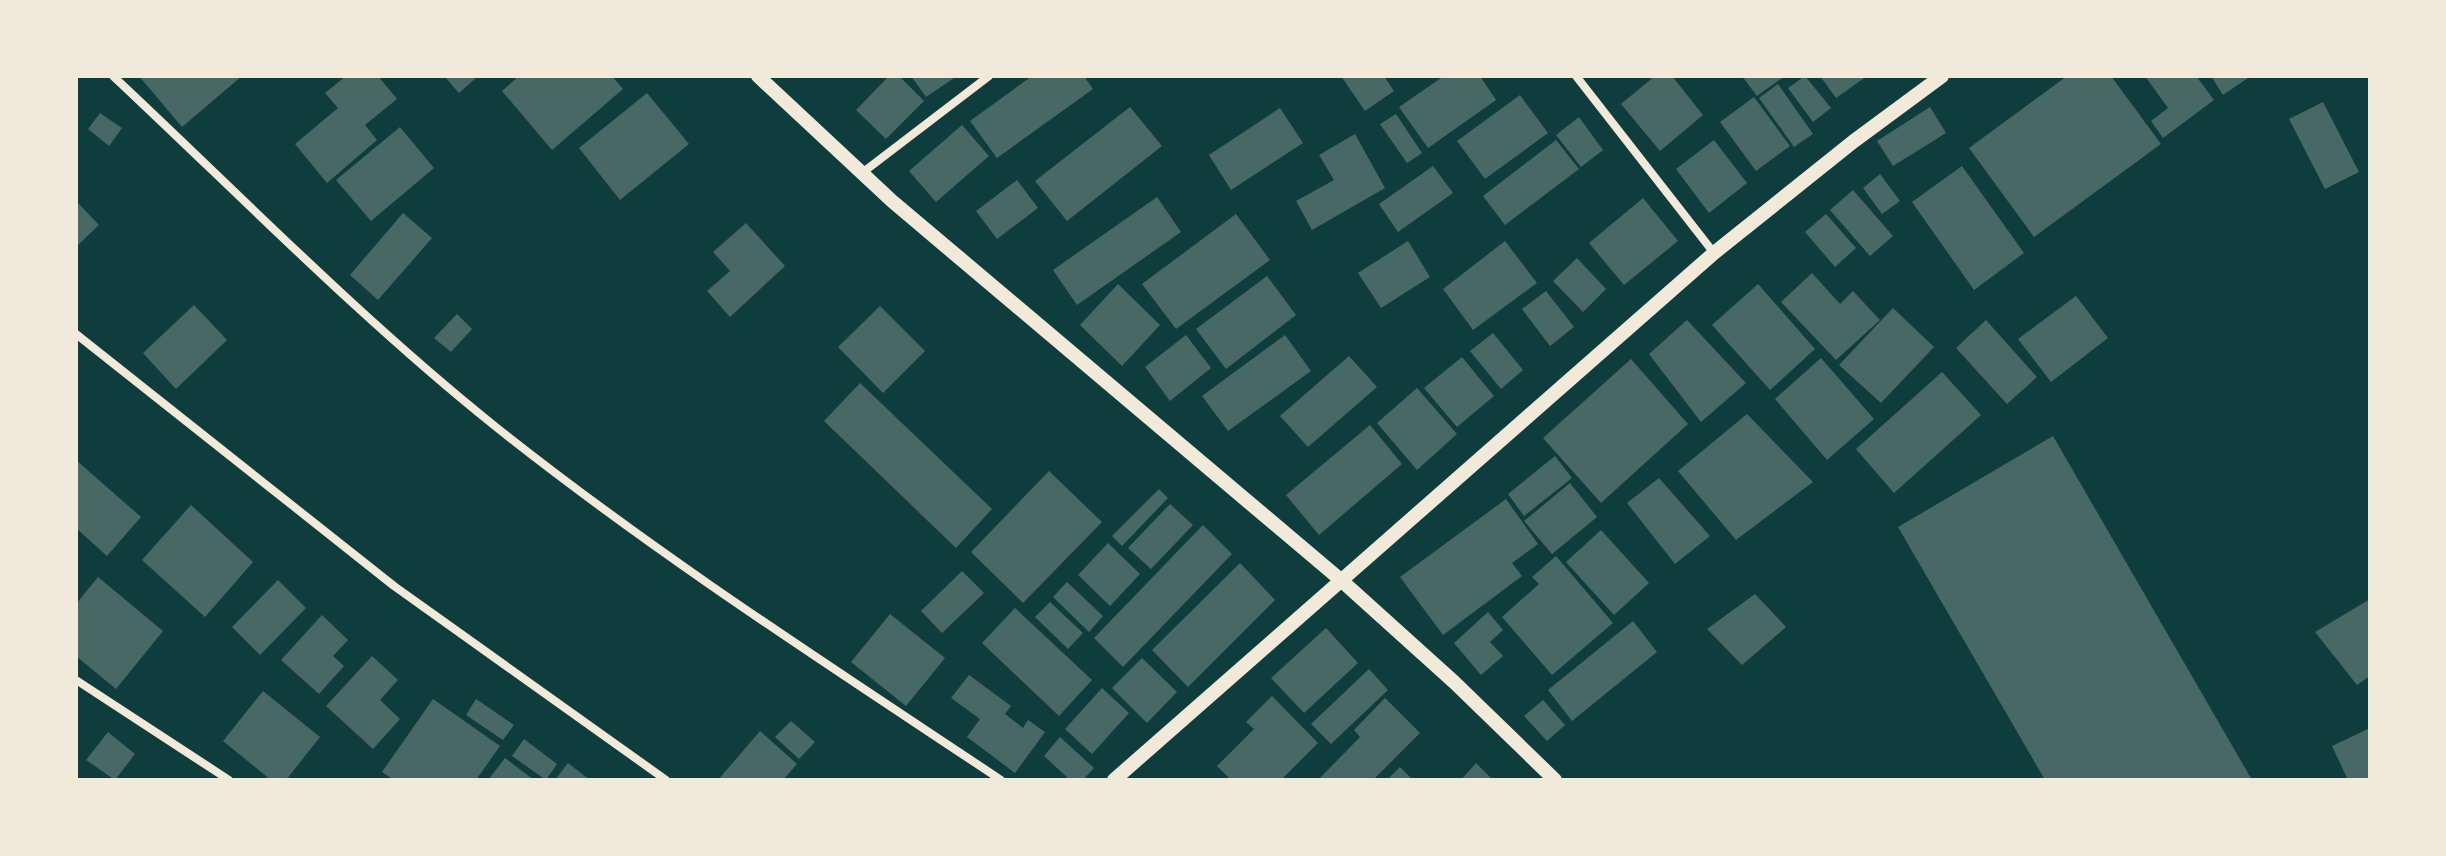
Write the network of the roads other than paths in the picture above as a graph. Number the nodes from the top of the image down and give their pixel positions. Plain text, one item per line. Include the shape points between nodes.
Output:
1 (113, 76) edge
2 (758, 76) edge
3 (989, 76) edge
4 (1576, 76) edge
5 (1942, 76) edge
6 (1926, 80) edge
7 (862, 173) junction
8 (1714, 253) junction
9 (76, 334) edge
10 (1342, 581) junction
11 (76, 680) edge
12 (229, 780) edge
13 (666, 780) edge
14 (1001, 780) edge
15 (1114, 780) edge
16 (1555, 780) edge

1 - 14 street via 400,345 495,426 617,520
2 - 7 street
3 - 7 street
4 - 8 street
5 - 6 street
6 - 8 street
7 - 10 street
8 - 10 street
9 - 13 street via 394,586
10 - 15 street
10 - 16 street
11 - 12 street

